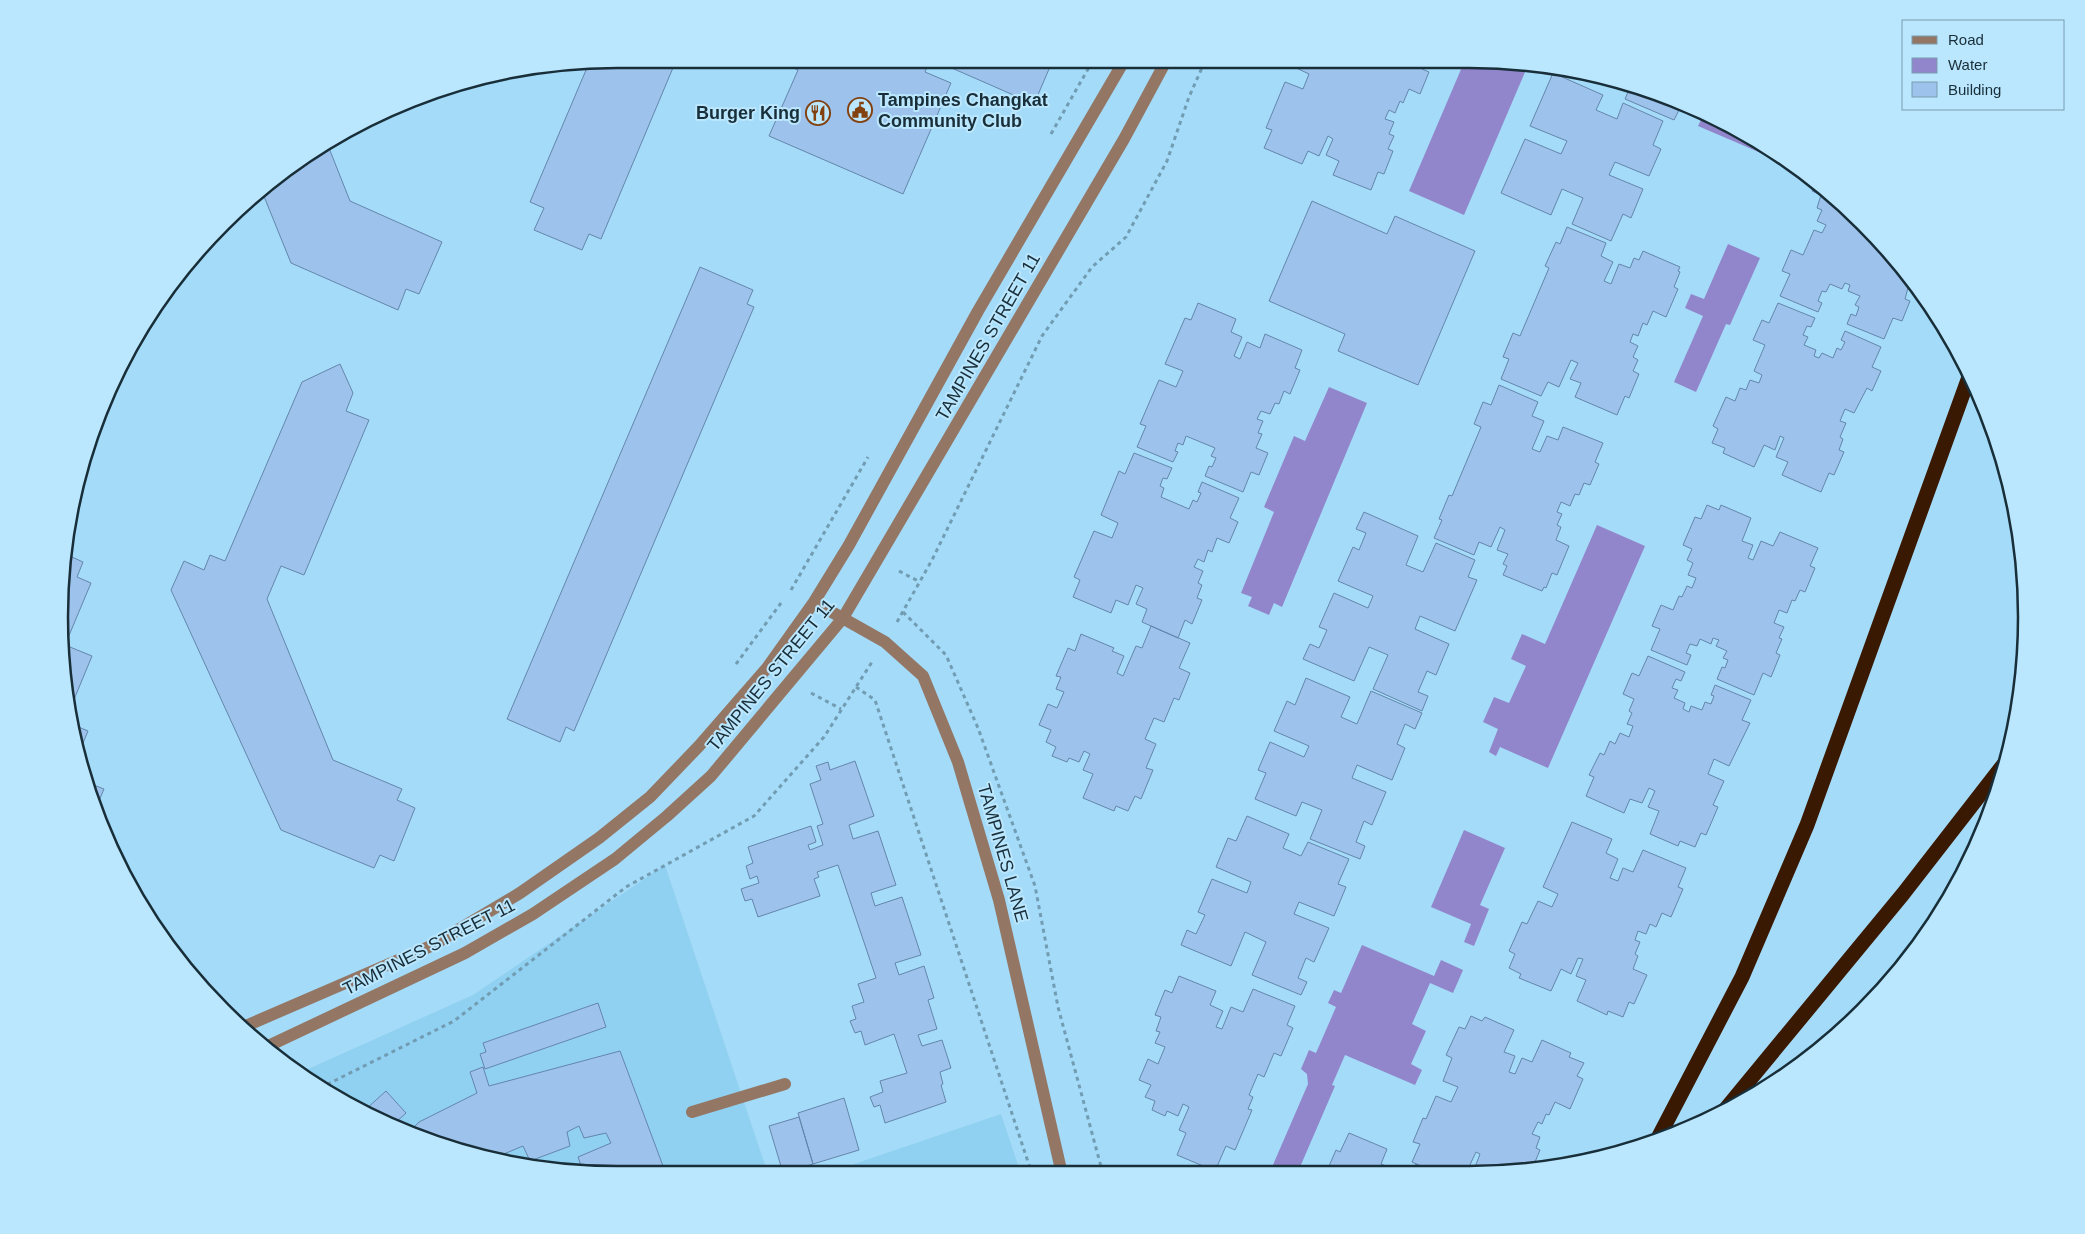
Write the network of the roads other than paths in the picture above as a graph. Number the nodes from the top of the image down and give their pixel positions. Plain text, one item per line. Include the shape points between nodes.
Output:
1 (1120, 68) edge
2 (1162, 68) edge
3 (1967, 386) edge
4 (814, 602) junction
5 (843, 618) junction
6 (1993, 778) edge
7 (249, 1025) edge
8 (272, 1044) edge
9 (785, 1084) dead end
10 (1736, 1097) edge
11 (692, 1112) dead end
12 (1662, 1131) edge
13 (1060, 1166) edge

1 - 4 street, TAMPINES STREET 11
2 - 5 street, TAMPINES STREET 11 via 1124,139
3 - 12 highway via 1807,824 1742,977
4 - 5 street, TAMPINES LANE
4 - 7 street, TAMPINES STREET 11 via 767,668 699,746 650,797 599,838 520,893 430,946
5 - 8 street, TAMPINES STREET 11 via 711,776 615,859 533,914 464,953
5 - 13 street, TAMPINES LANE via 885,642 922,676 958,762 1011,946
6 - 10 highway via 1903,894
9 - 11 street

